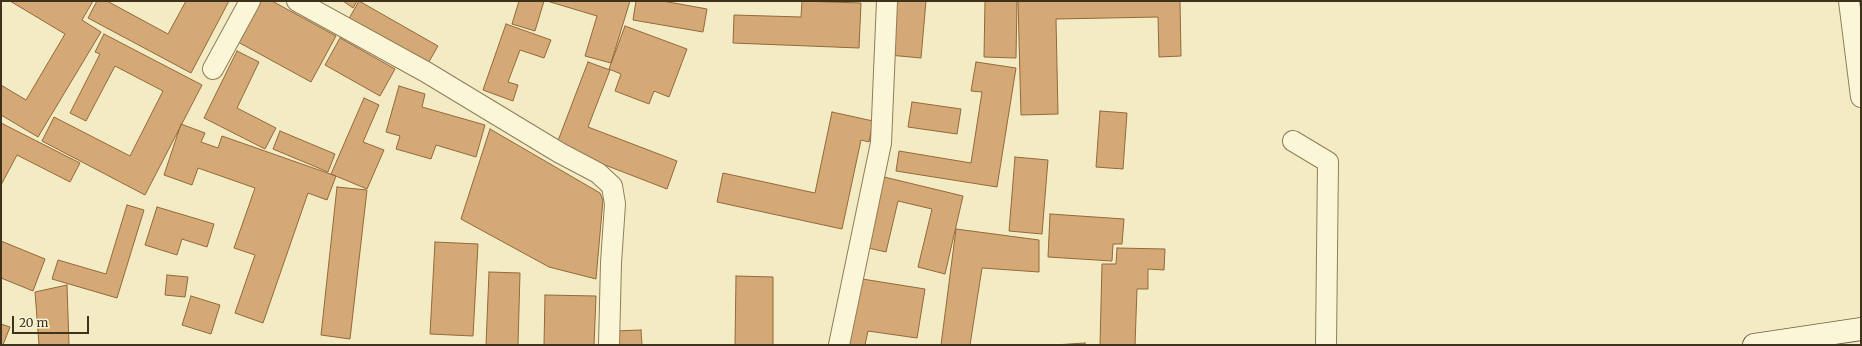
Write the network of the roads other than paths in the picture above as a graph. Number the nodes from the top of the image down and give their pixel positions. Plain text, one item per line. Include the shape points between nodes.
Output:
1 (250, 1) edge
2 (297, 1) edge
3 (887, 1) edge
4 (1849, 1) edge
5 (213, 69) dead end
6 (1861, 97) edge
7 (1294, 141) dead end
8 (1861, 329) edge
9 (609, 345) edge
10 (839, 345) edge
11 (1326, 345) edge
12 (1754, 345) edge

1 - 5 street
2 - 9 street via 426,72 598,174 612,186 614,204
3 - 10 street via 881,143
4 - 6 street
7 - 11 street via 1328,162
8 - 12 main road

